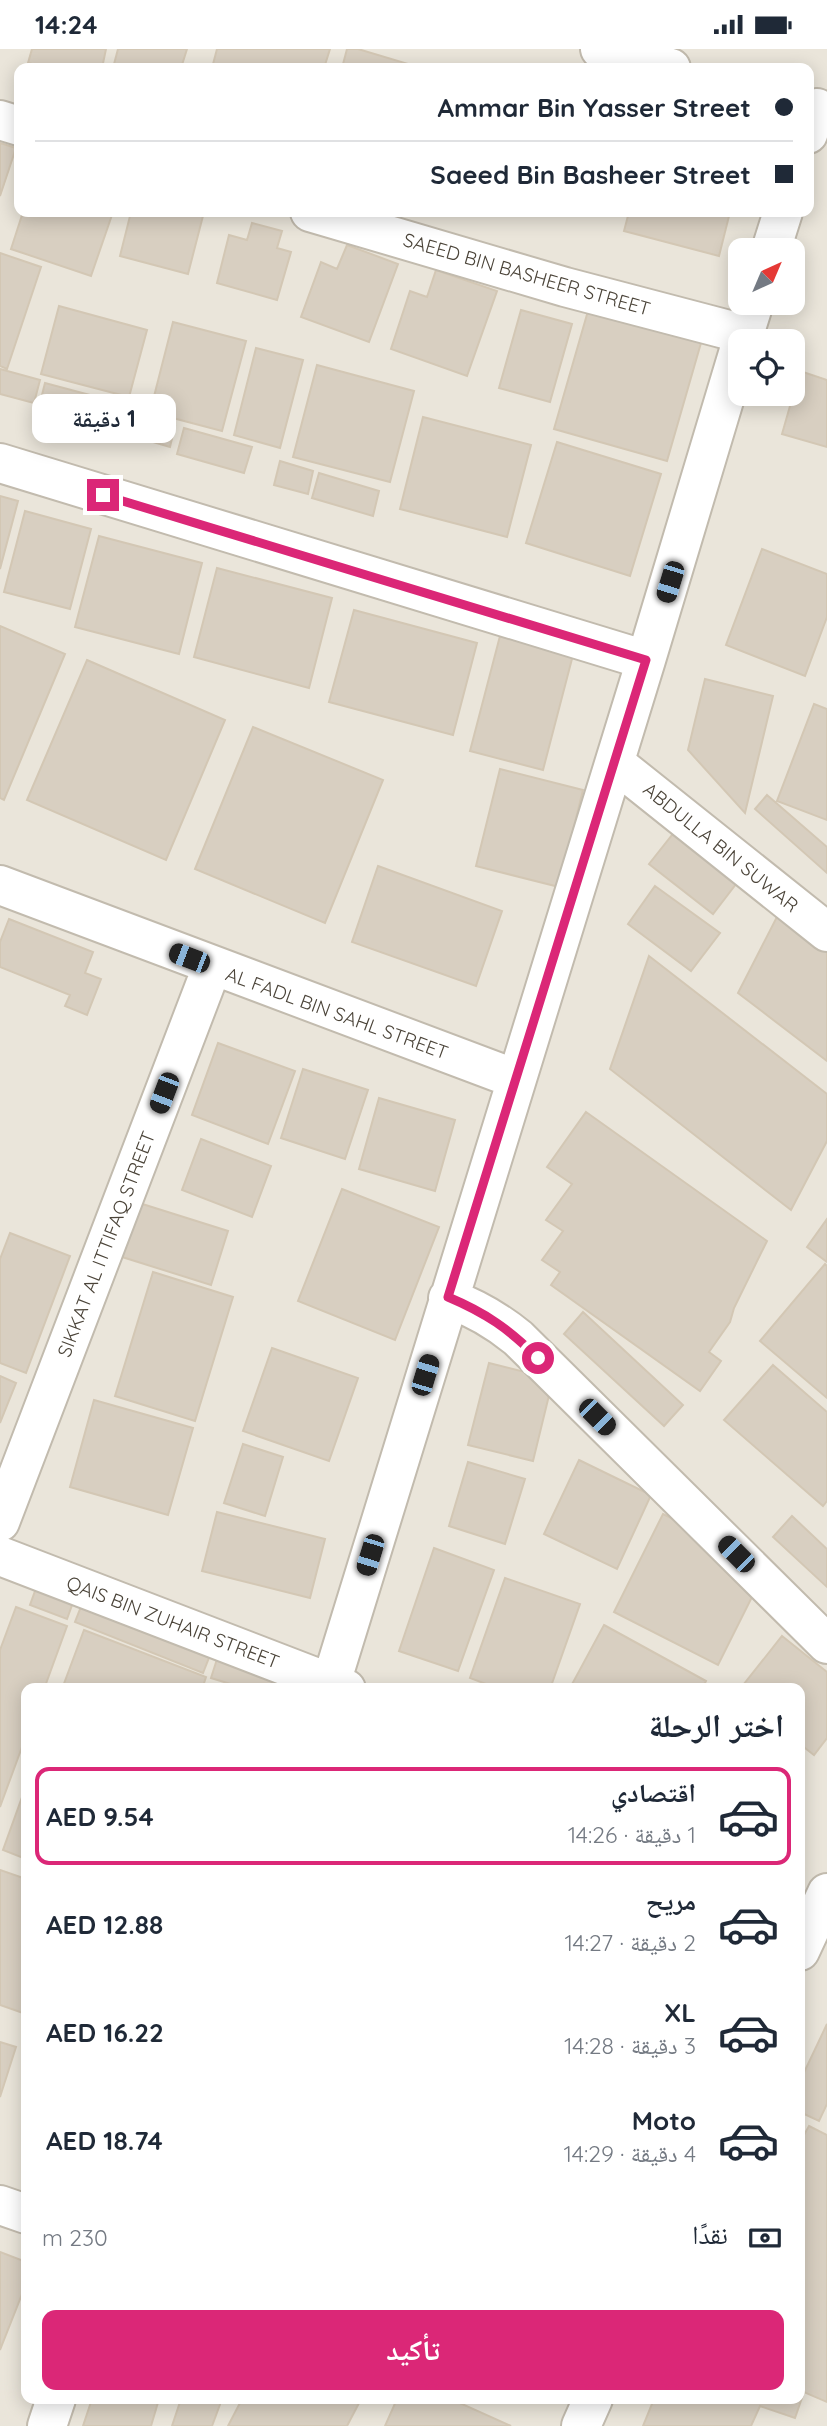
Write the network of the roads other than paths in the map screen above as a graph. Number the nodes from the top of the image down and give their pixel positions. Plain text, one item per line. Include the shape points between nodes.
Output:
1 (600, 49) edge
2 (652, 63) edge
3 (327, 217) edge
4 (781, 217) edge
5 (775, 238) edge
6 (737, 329) edge
7 (728, 387) edge
8 (0, 463) edge
9 (646, 660) junction
10 (615, 763) junction
11 (0, 885) edge
12 (827, 932) edge
13 (212, 967) junction
14 (516, 1079) junction
15 (448, 1297) junction
16 (0, 1522) edge
17 (0, 1556) edge
18 (827, 1644) edge
19 (330, 1683) edge
20 (339, 1683) edge
21 (817, 1894) edge
22 (805, 1934) edge
23 (0, 2205) edge
24 (21, 2212) edge
25 (54, 2404) edge
26 (47, 2426) edge

1 - 2 street
3 - 6 street, SAEED BIN BASHEER STREET via 565,287
4 - 5 street
7 - 9 street
8 - 9 street
9 - 10 street
10 - 12 street, ABDULLA BIN SUWAR
10 - 14 street
11 - 13 street, AL FADL BIN SAHL STREET
13 - 14 street, AL FADL BIN SAHL STREET
13 - 16 street, SIKKAT AL ITTIFAQ STREET
14 - 15 street
15 - 18 street via 497,1321 518,1338
15 - 20 street
17 - 19 street, QAIS BIN ZUHAIR STREET
21 - 22 street
23 - 24 street
25 - 26 street

